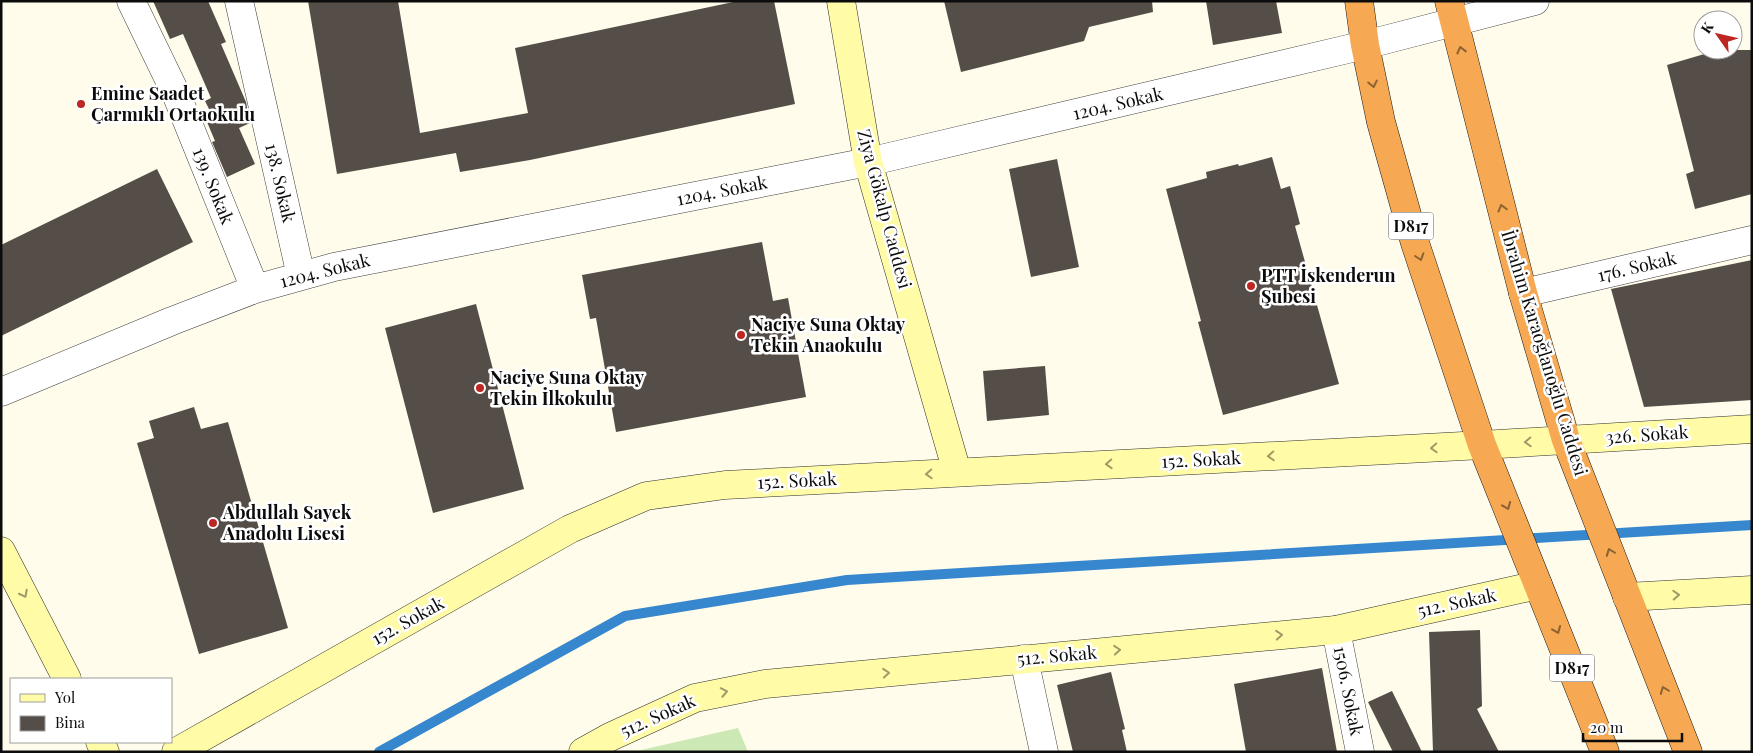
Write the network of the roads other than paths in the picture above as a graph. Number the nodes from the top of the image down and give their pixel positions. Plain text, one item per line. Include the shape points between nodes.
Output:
1 (131, 1) edge
2 (239, 1) edge
3 (841, 1) edge
4 (1359, 1) edge
5 (1535, 1) edge
6 (1452, 12) edge
7 (1365, 45) junction
8 (868, 162) junction
9 (1752, 240) edge
10 (301, 276) junction
11 (255, 289) junction
12 (1523, 293) junction
13 (1, 392) edge
14 (1752, 428) edge
15 (1566, 440) junction
16 (1482, 445) junction
17 (957, 472) junction
18 (1, 551) edge
19 (1538, 585) junction
20 (1752, 590) edge
21 (1627, 597) junction
22 (1336, 630) junction
23 (1024, 659) junction
24 (67, 678) edge
25 (176, 752) edge
26 (584, 752) edge
27 (1044, 752) edge
28 (1360, 752) edge
29 (1605, 752) edge
30 (1688, 752) edge

1 - 11 street, 139. Sokak via 177,96
2 - 10 street, 138. Sokak
3 - 8 street, Ziya Gökalp Caddesi
4 - 7 highway, D817
5 - 6 street, 1204. Sokak
6 - 7 street, 1204. Sokak
12 -> 6 highway, İbrahim Karaoğlanoğlu Caddesi
7 - 8 street, 1204. Sokak
7 -> 16 highway, D817 via 1381,122 1415,243
8 - 10 street, 1204. Sokak
8 - 17 street, Ziya Gökalp Caddesi
9 - 12 street, 176. Sokak
10 - 11 street, 1204. Sokak
11 - 13 street, 1204. Sokak
12 - 15 highway, İbrahim Karaoğlanoğlu Caddesi
14 - 15 street, 326. Sokak
15 -> 16 street, 326. Sokak
21 -> 15 highway, İbrahim Karaoğlanoğlu Caddesi
16 -> 17 street, 152. Sokak
16 -> 19 highway, D817
17 -> 25 street, 152. Sokak via 725,486 646,496 570,529
18 -> 24 street
19 - 22 street, 512. Sokak
19 -> 29 highway, D817
21 -> 20 street
30 -> 21 highway, İbrahim Karaoğlanoğlu Caddesi
23 -> 22 street, 512. Sokak
22 - 28 street, 1506. Sokak
26 -> 23 street, 512. Sokak via 695,698 765,684
23 - 27 street

